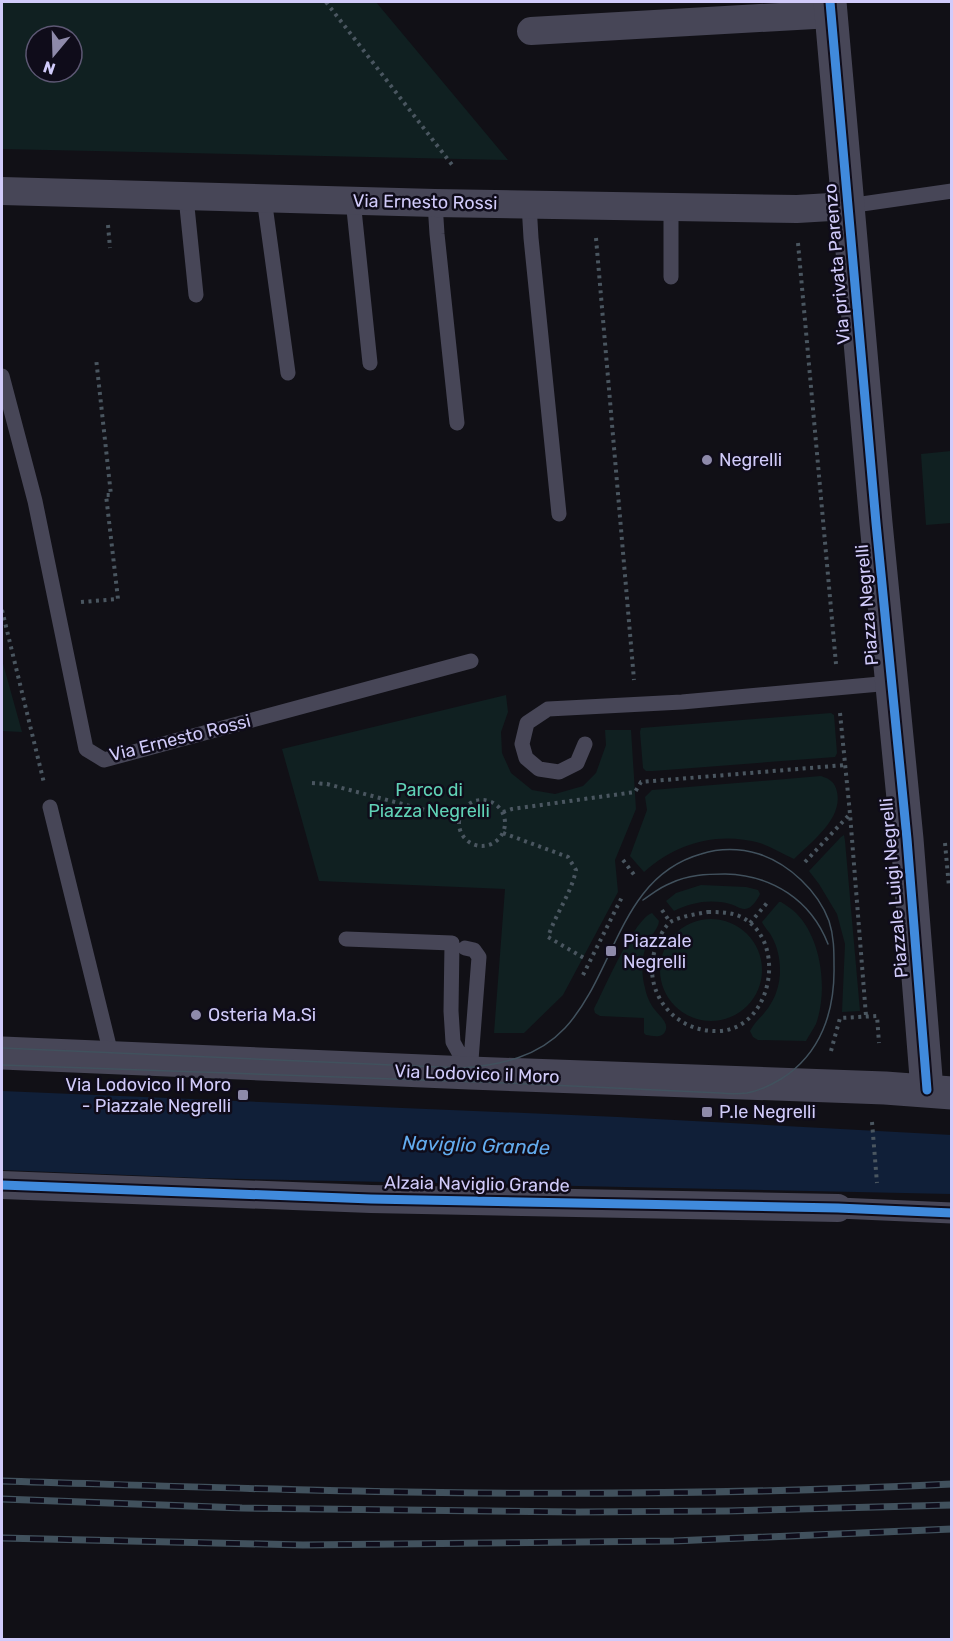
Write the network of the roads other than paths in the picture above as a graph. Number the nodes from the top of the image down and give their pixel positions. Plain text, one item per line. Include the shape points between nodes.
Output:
1 (831, 8) edge
2 (531, 31) dead end
3 (2, 191) edge
4 (951, 191) edge
5 (186, 196) junction
6 (264, 198) junction
7 (353, 200) junction
8 (435, 203) junction
9 (529, 204) junction
10 (848, 206) junction
11 (671, 207) junction
12 (671, 277) dead end
13 (196, 295) dead end
14 (370, 363) dead end
15 (288, 373) dead end
16 (2, 375) edge
17 (457, 423) dead end
18 (559, 514) dead end
19 (876, 523) joint
20 (471, 662) dead end
21 (891, 683) junction
22 (585, 744) dead end
23 (50, 807) road end
24 (346, 939) dead end
25 (465, 948) dead end
26 (2, 1053) edge
27 (112, 1058) junction
28 (470, 1073) junction
29 (939, 1092) edge
30 (2, 1185) edge
31 (838, 1208) joint
32 (951, 1213) edge

1 - 2 street, Via privata Parenzo
1 - 10 street, Via privata Parenzo
3 - 5 street, Via Ernesto Rossi
4 - 10 lane
5 - 6 street, Via Ernesto Rossi
5 - 13 lane
6 - 7 street, Via Ernesto Rossi
6 - 15 lane
7 - 8 street, Via Ernesto Rossi
7 - 14 lane
8 - 9 street, Via Ernesto Rossi
8 - 17 lane
9 - 11 street, Via Ernesto Rossi
9 - 18 lane
10 - 11 street, Via Ernesto Rossi via 797,210
10 - 19 street, Via privata Parenzo
11 - 12 lane
16 - 20 lane, Via Ernesto Rossi via 35,501 86,749 104,760
19 - 21 street, Piazza Negrelli
21 - 22 lane via 548,709 527,723 522,744 526,758 539,769 559,772 576,763
21 - 29 street, Piazzale Luigi Negrelli
23 - 27 lane
24 - 28 lane via 452,943 453,1042
25 - 28 lane via 474,950 479,957
26 - 27 street, Via Lodovico il Moro
27 - 28 street, Via Lodovico il Moro
28 - 29 street, Via Lodovico il Moro
30 - 31 street, Alzaia Naviglio Grande via 371,1199
31 - 32 street, Alzaia Naviglio Grande

